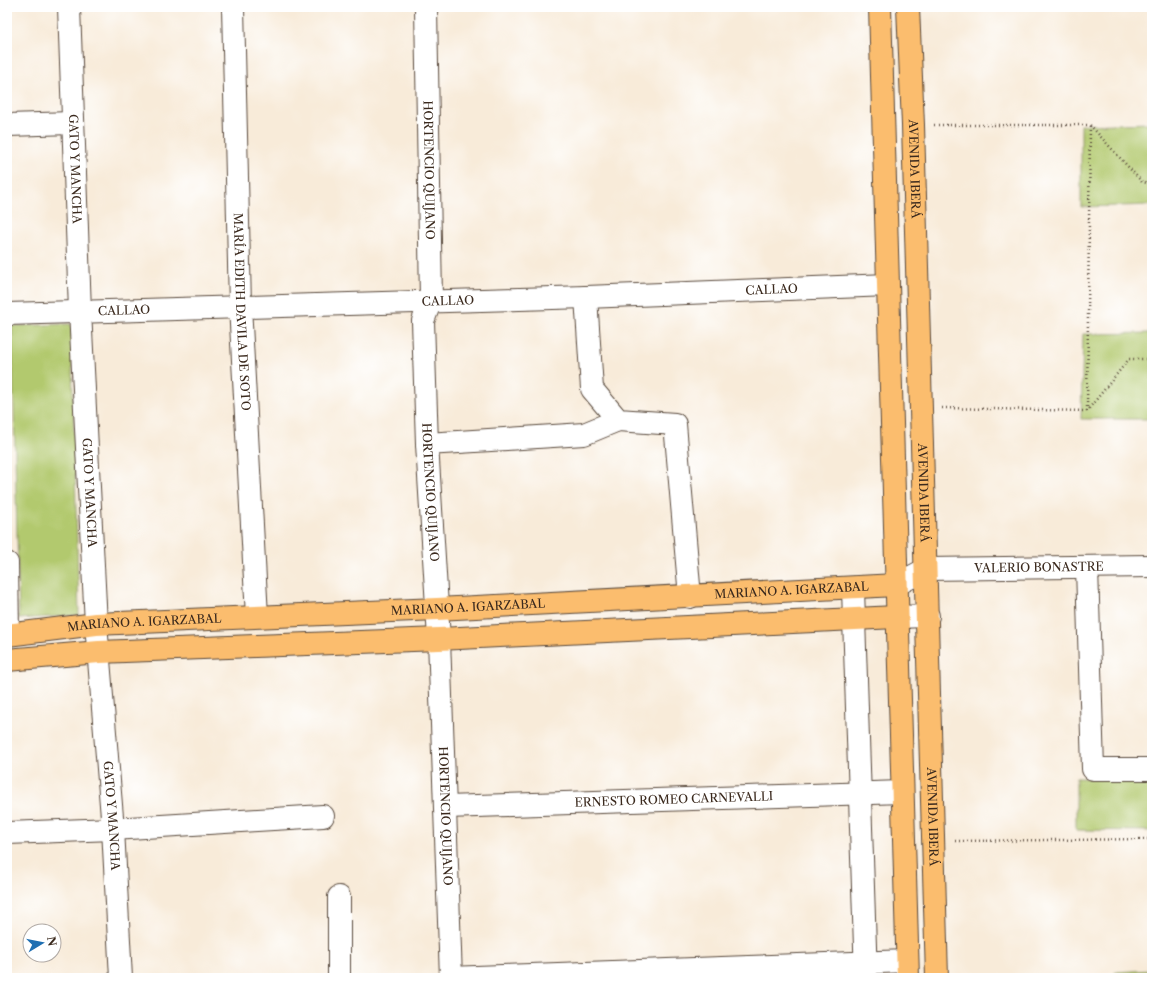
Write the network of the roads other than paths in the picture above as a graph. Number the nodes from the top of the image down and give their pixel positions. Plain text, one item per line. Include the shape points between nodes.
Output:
1 (69, 7) edge
2 (233, 7) edge
3 (426, 7) edge
4 (880, 7) edge
5 (908, 7) edge
6 (72, 123) junction
7 (7, 125) edge
8 (888, 285) junction
9 (586, 297) junction
10 (431, 300) junction
11 (240, 306) junction
12 (80, 311) junction
13 (7, 314) edge
14 (618, 420) junction
15 (427, 444) junction
16 (7, 563) edge
17 (1152, 566) edge
18 (1087, 568) junction
19 (926, 569) junction
20 (896, 585) junction
21 (853, 588) junction
22 (690, 597) junction
23 (437, 609) junction
24 (257, 616) junction
25 (928, 616) junction
26 (896, 617) junction
27 (854, 619) junction
28 (96, 624) junction
29 (8, 635) edge
30 (439, 639) junction
31 (99, 652) junction
32 (7, 660) edge
33 (1152, 769) edge
34 (902, 792) junction
35 (860, 793) junction
36 (446, 807) junction
37 (323, 816) dead end
38 (113, 829) junction
39 (7, 833) edge
40 (339, 897) dead end
41 (908, 969) edge
42 (865, 970) edge
43 (121, 978) edge
44 (339, 978) edge
45 (451, 978) edge
46 (936, 978) edge

1 - 6 street, GATO Y MANCHA
2 - 11 street, MARÍA EDITH DAVILA DE SOTO
3 - 10 street, HORTENCIO QUIJANO
4 - 8 main road
5 - 19 main road, AVENIDA IBERÁ
6 - 7 street
6 - 12 street, GATO Y MANCHA
8 - 9 street, CALLAO
8 - 20 main road
9 - 10 street, CALLAO
9 - 14 street via 592,389
10 - 11 street, CALLAO
10 - 15 street, HORTENCIO QUIJANO via 423,321
11 - 12 street, CALLAO
11 - 24 street, MARÍA EDITH DAVILA DE SOTO
12 - 13 street, CALLAO
12 - 28 street, GATO Y MANCHA
14 - 15 street via 584,434
14 - 22 street via 675,424
15 - 23 street, HORTENCIO QUIJANO
16 - 29 street
17 - 18 street, VALERIO BONASTRE
18 - 19 street, VALERIO BONASTRE
18 - 33 street via 1093,769
19 - 20 street, MARIANO A. IGARZABAL
19 - 25 main road, AVENIDA IBERÁ
20 - 21 main road, MARIANO A. IGARZABAL
20 - 26 main road
21 - 22 main road, MARIANO A. IGARZABAL
21 - 27 street
22 - 23 main road, MARIANO A. IGARZABAL
23 - 24 main road, MARIANO A. IGARZABAL
23 - 30 street, HORTENCIO QUIJANO
24 - 28 main road, MARIANO A. IGARZABAL
25 - 26 street
25 - 46 main road, AVENIDA IBERÁ
26 - 27 main road
26 - 34 main road
27 - 30 main road
27 - 35 street
28 - 29 main road, MARIANO A. IGARZABAL
28 - 31 street, GATO Y MANCHA
30 - 31 main road
30 - 36 street, HORTENCIO QUIJANO
31 - 32 main road
31 - 38 street, GATO Y MANCHA
34 - 35 street, ERNESTO ROMEO CARNEVALLI
34 - 41 main road
35 - 36 street, ERNESTO ROMEO CARNEVALLI
35 - 42 street
36 - 45 street, HORTENCIO QUIJANO
37 - 38 street
38 - 39 street
38 - 43 street, GATO Y MANCHA
40 - 44 street
41 - 42 street
42 - 45 street

